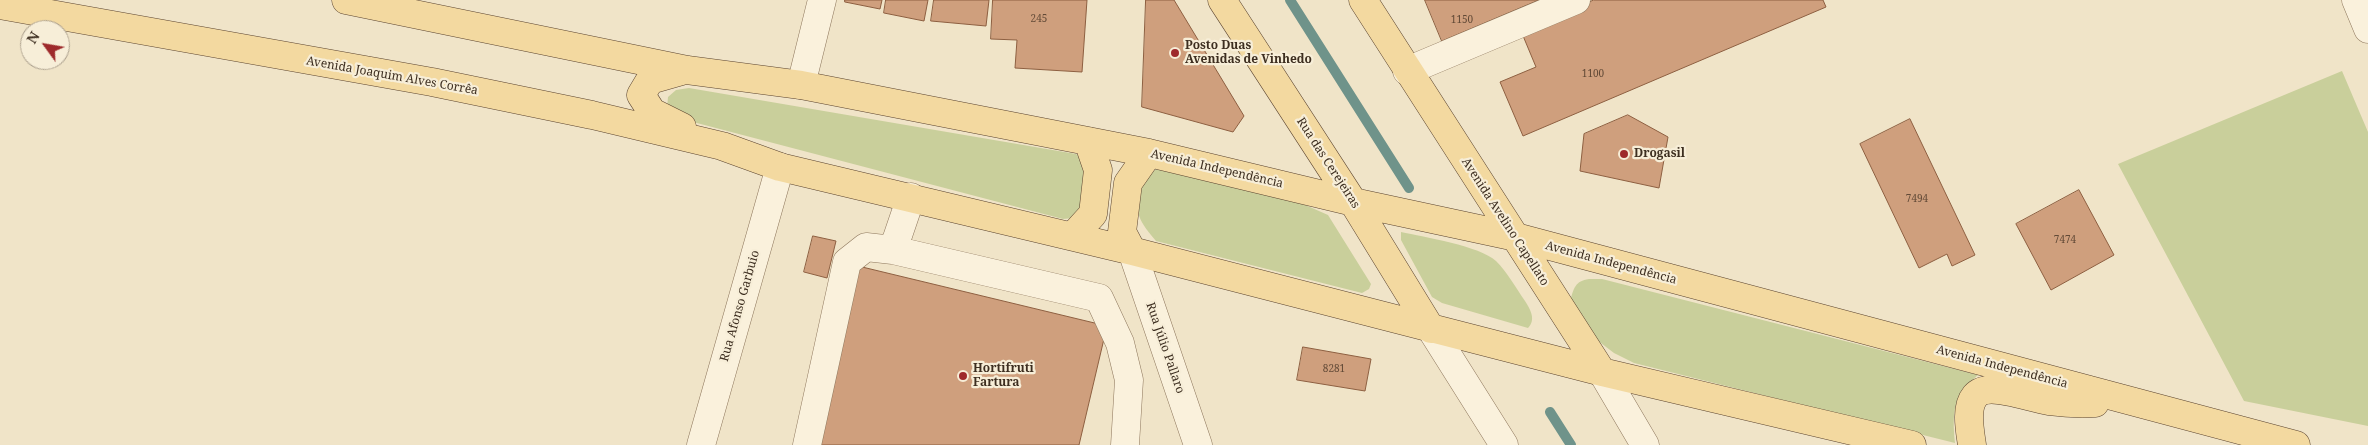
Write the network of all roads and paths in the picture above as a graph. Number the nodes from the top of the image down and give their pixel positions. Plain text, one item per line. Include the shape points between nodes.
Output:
1 (346, 0) edge
2 (822, 0) edge
3 (1222, 0) edge
4 (1363, 0) edge
5 (1576, 0) edge
6 (2356, 0) edge
7 (0, 5) edge
8 (2368, 29) edge
9 (686, 70) junction
10 (1407, 71) junction
11 (801, 85) junction
12 (1088, 141) junction
13 (722, 146) junction
14 (1149, 153) junction
15 (780, 167) junction
16 (911, 197) junction
17 (1353, 202) junction
18 (1073, 236) junction
19 (1516, 238) junction
20 (893, 250) junction
21 (1132, 251) junction
22 (1431, 329) junction
23 (1602, 372) junction
24 (2126, 400) junction
25 (701, 445) edge
26 (807, 445) edge
27 (1125, 445) edge
28 (1198, 445) edge
29 (1504, 445) edge
30 (1645, 445) edge
31 (1912, 445) edge
32 (1972, 445) edge
33 (2296, 445) edge

1 - 9 main road
2 - 11 street
3 - 17 main road, Rua das Cerejeiras
4 - 10 main road, Avenida Avelino Capellato
5 - 10 street
6 - 8 street
7 - 13 main road, Avenida Joaquim Alves Corrêa via 432,82
9 - 11 main road
9 - 13 main road via 650,80 642,95 652,112
10 - 19 main road, Avenida Avelino Capellato
11 - 12 main road, Avenida Independência
12 - 14 main road, Avenida Independência
12 - 18 main road via 1098,170 1093,214
13 - 15 main road, Avenida Joaquim Alves Corrêa
14 - 17 main road, Avenida Independência
14 - 21 main road via 1128,183 1122,232
15 - 16 main road
15 - 25 street, Rua Afonso Garbuio
16 - 18 main road
16 - 20 street
17 - 19 main road, Avenida Independência
17 - 22 main road, Rua das Cerejeiras
18 - 21 main road
19 - 23 main road, Avenida Avelino Capellato
19 - 24 main road, Avenida Independência
20 - 26 street via 866,247 847,262
20 - 27 street via 1099,298 1120,343 1129,380
21 - 22 main road
21 - 28 street, Rua Júlio Pallaro
22 - 23 main road
22 - 29 street
23 - 30 street, Avenida Avelino Capellato
23 - 31 main road
24 - 32 main road via 2047,401 1986,389 1975,396 1970,410
24 - 33 main road, Avenida Independência

